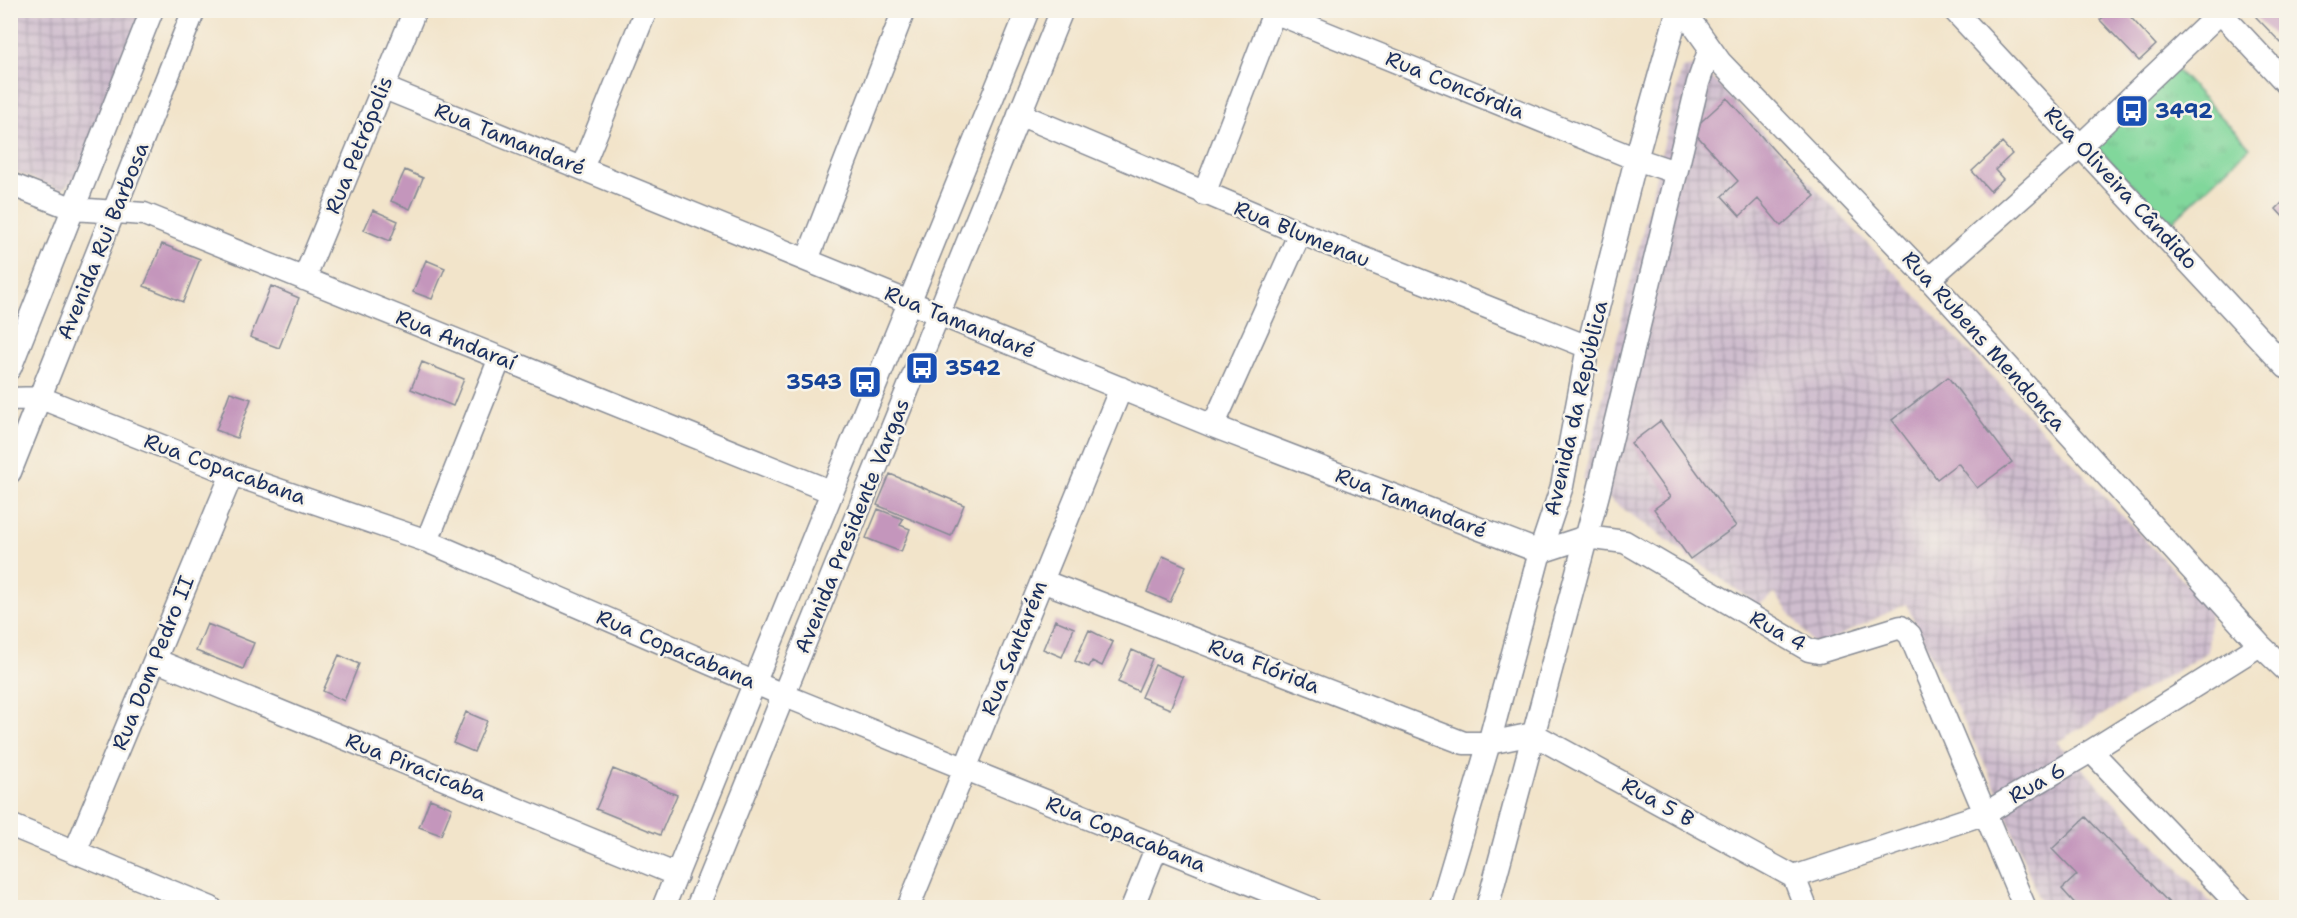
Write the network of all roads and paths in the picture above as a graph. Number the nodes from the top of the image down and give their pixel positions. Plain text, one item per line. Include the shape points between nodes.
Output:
1 (152, 10) edge
2 (194, 10) edge
3 (415, 10) edge
4 (646, 10) edge
5 (904, 10) edge
6 (1028, 10) edge
7 (1062, 10) edge
8 (1678, 10) edge
9 (1683, 10) edge
10 (1954, 10) edge
11 (1274, 11) edge
12 (2220, 11) edge
13 (1710, 48) junction
14 (2286, 83) edge
15 (382, 87) junction
16 (1019, 114) junction
17 (2081, 145) junction
18 (1636, 159) junction
19 (582, 168) junction
20 (1675, 172) junction
21 (10, 184) edge
22 (1204, 194) junction
23 (74, 209) junction
24 (114, 214) junction
25 (1300, 233) junction
26 (807, 260) junction
27 (304, 279) junction
28 (1929, 279) junction
29 (910, 302) junction
30 (938, 314) junction
31 (1588, 347) junction
32 (500, 358) junction
33 (2286, 367) edge
34 (10, 368) edge
35 (1121, 388) junction
36 (41, 398) junction
37 (10, 399) edge
38 (1213, 426) junction
39 (10, 472) edge
40 (231, 474) junction
41 (832, 492) junction
42 (1586, 537) junction
43 (427, 541) junction
44 (1539, 552) junction
45 (1042, 581) junction
46 (2260, 645) junction
47 (155, 660) junction
48 (2286, 670) edge
49 (754, 683) junction
50 (783, 695) junction
51 (1533, 734) junction
52 (1489, 743) junction
53 (2091, 751) junction
54 (965, 769) junction
55 (1986, 813) junction
56 (10, 825) edge
57 (1157, 846) junction
58 (75, 852) junction
59 (676, 874) junction
60 (1794, 877) junction
61 (211, 908) edge
62 (663, 908) edge
63 (697, 908) edge
64 (908, 908) edge
65 (1132, 908) edge
66 (1310, 908) edge
67 (1440, 908) edge
68 (1487, 908) edge
69 (1806, 908) edge
70 (2025, 908) edge
71 (2241, 908) edge

1 - 23 street, Avenida Rui Barbosa
2 - 24 street, Avenida Rui Barbosa
3 - 15 street, Rua Petrópolis
4 - 19 street
5 - 26 street
6 - 29 street, Avenida Presidente Vargas
7 - 16 street, Avenida Presidente Vargas
8 - 18 street, Avenida da República
9 - 13 street, Rua Rubens Mendonça
10 - 17 street, Rua Oliveira Cândido
11 - 18 street, Rua Concórdia
11 - 22 street
12 - 14 street
12 - 17 street
13 - 20 street, Avenida da República
13 - 28 street, Rua Rubens Mendonça
15 - 19 street, Rua Tamandaré
15 - 27 street, Rua Petrópolis
16 - 22 street, Rua Blumenau
16 - 30 street, Avenida Presidente Vargas
17 - 28 street
17 - 33 street, Rua Oliveira Cândido
18 - 20 street, Rua Concórdia
18 - 31 street, Avenida da República
19 - 26 street, Rua Tamandaré
20 - 42 street, Avenida da República
21 - 23 street, Rua Andaraí
22 - 25 street, Rua Blumenau
23 - 24 street, Rua Andaraí
23 - 34 street, Avenida Rui Barbosa
24 - 27 street, Rua Andaraí via 144,214
24 - 36 street, Avenida Rui Barbosa
25 - 31 street, Rua Blumenau
25 - 38 street
26 - 29 street, Rua Tamandaré
27 - 32 street, Rua Andaraí
28 - 46 street, Rua Rubens Mendonça
29 - 30 street, Rua Tamandaré
29 - 41 street, Avenida Presidente Vargas
30 - 35 street, Rua Tamandaré
30 - 50 street, Avenida Presidente Vargas
31 - 44 street, Avenida da República via 1562,486
32 - 41 street, Rua Andaraí
32 - 43 street
35 - 38 street, Rua Tamandaré
35 - 45 street, Rua Santarém
36 - 37 street
36 - 39 street, Avenida Rui Barbosa
36 - 40 street, Rua Copacabana
38 - 44 street, Rua Tamandaré
40 - 43 street, Rua Copacabana
40 - 47 street, Rua Dom Pedro II
41 - 49 street, Avenida Presidente Vargas
42 - 44 street, Rua 4
42 - 51 street, Avenida da República
42 - 55 street, Rua 4 via 1625,542 1809,650 1819,652 1901,627 1910,634
43 - 49 street, Rua Copacabana
44 - 52 street, Avenida da República
45 - 52 street, Rua Flórida via 1464,743
45 - 54 street, Rua Santarém
46 - 48 street, Rua Rubens Mendonça
46 - 53 street, Rua 6
47 - 58 street, Rua Dom Pedro II
47 - 59 street, Rua Piracicaba
49 - 50 street, Rua Copacabana
49 - 59 street, Avenida Presidente Vargas
50 - 54 street, Rua Copacabana
50 - 63 street, Avenida Presidente Vargas
51 - 52 street
51 - 60 street, Rua 5 B
51 - 68 street, Avenida da República
52 - 67 street, Avenida da República
53 - 55 street, Rua 6
53 - 71 street
54 - 57 street, Rua Copacabana
54 - 64 street, Rua Santarém
55 - 60 street, Rua 6
55 - 70 street
56 - 58 street
57 - 65 street
57 - 66 street, Rua Copacabana
58 - 61 street
59 - 62 street, Avenida Presidente Vargas
60 - 69 street

